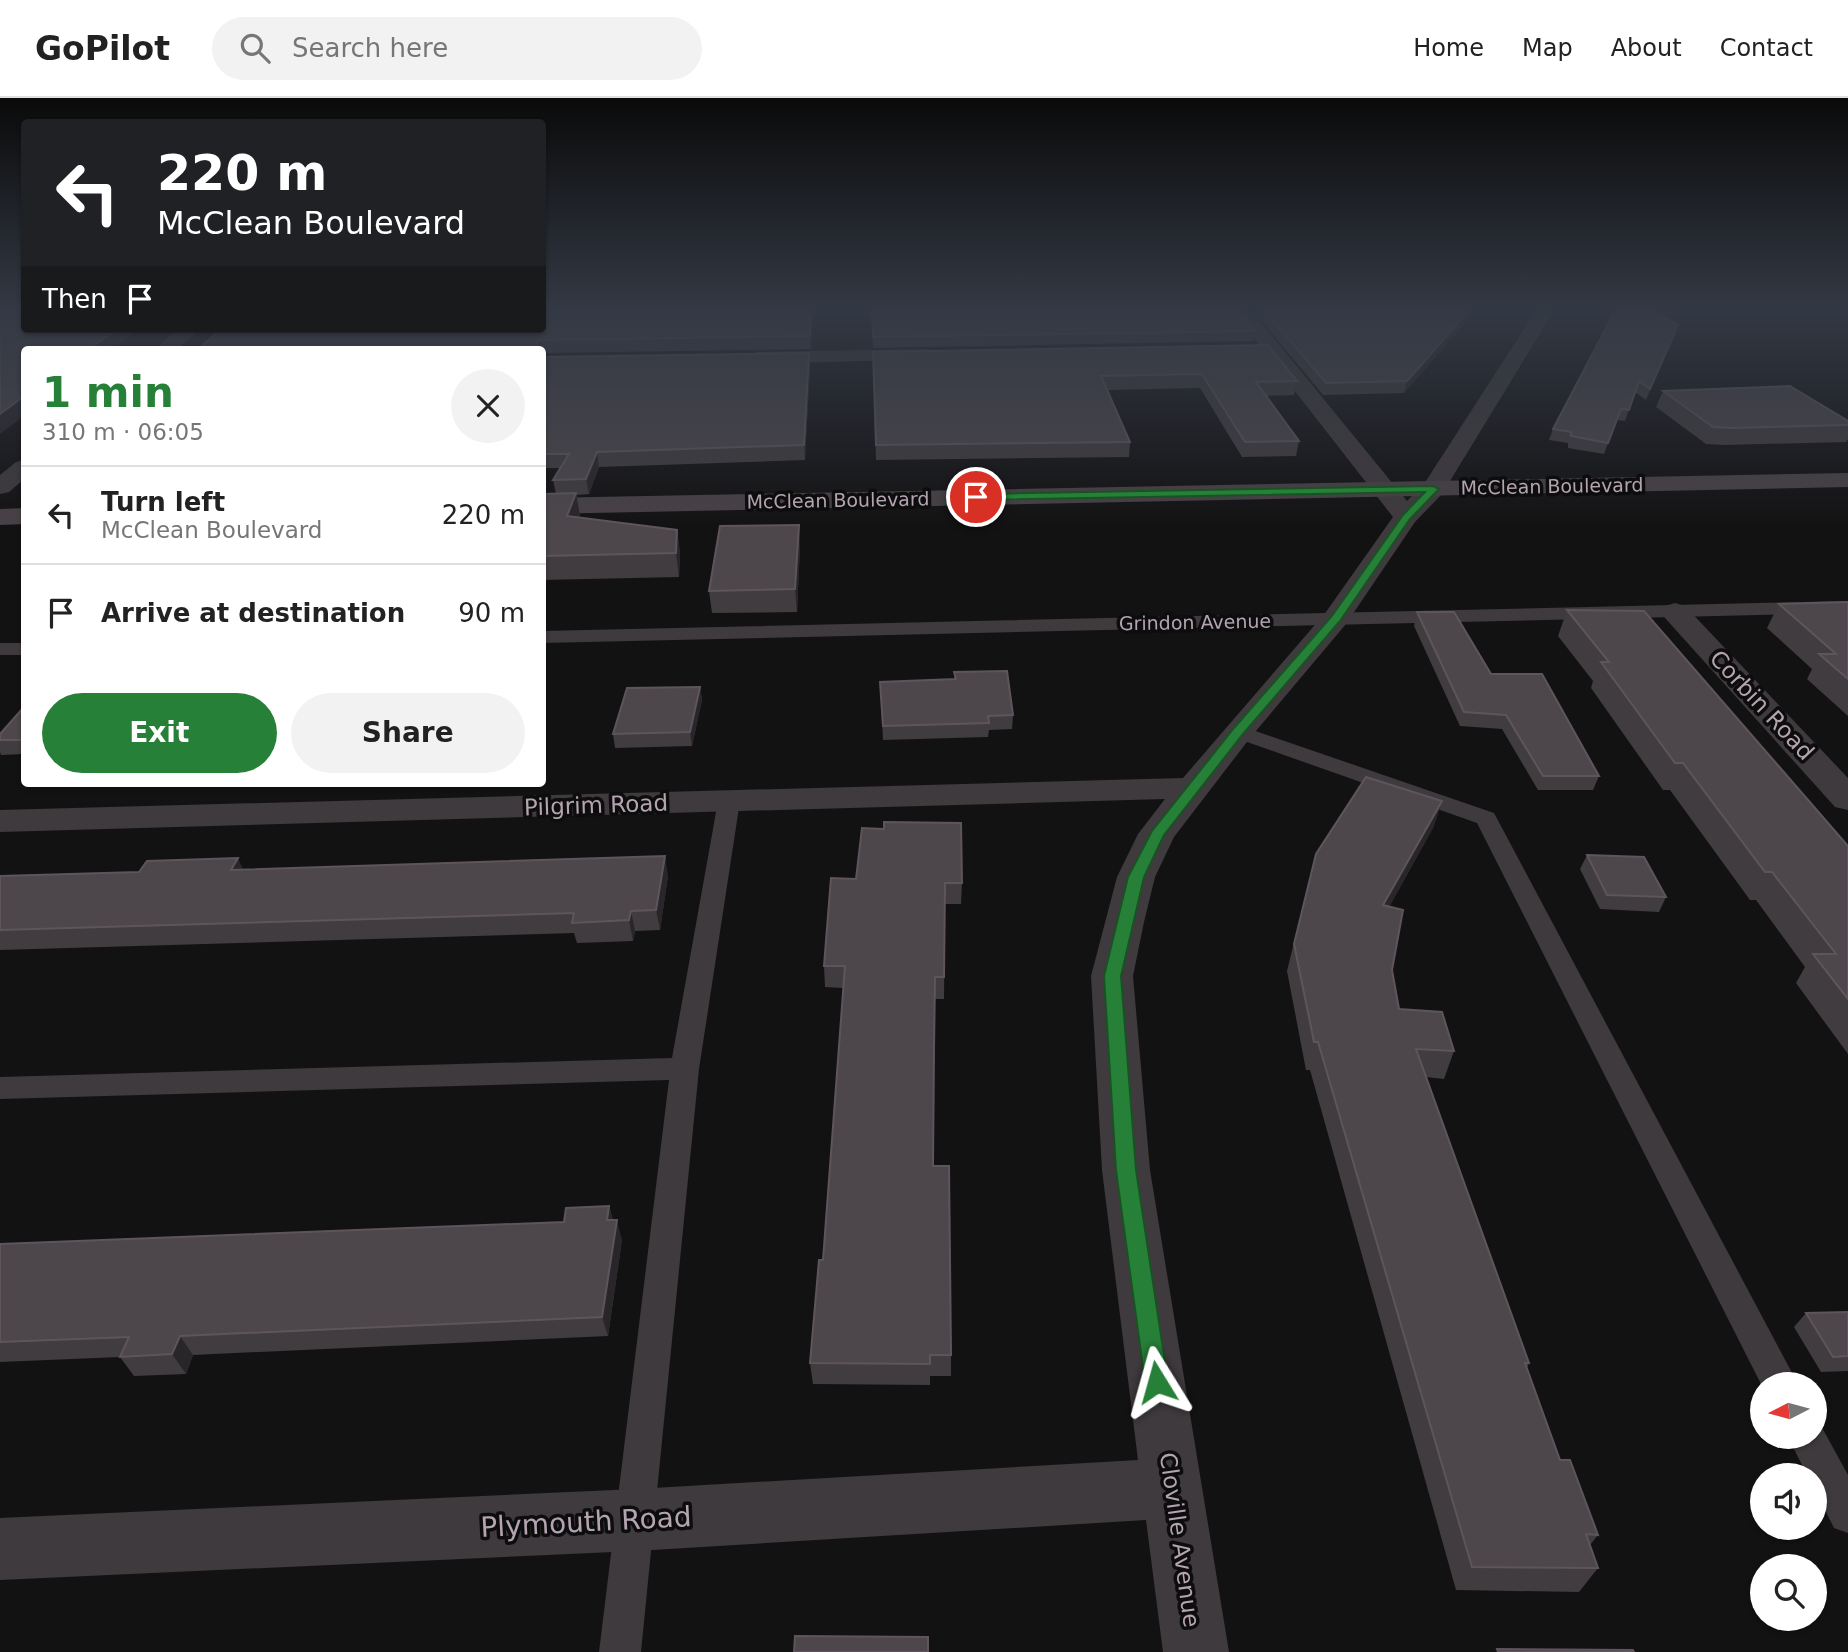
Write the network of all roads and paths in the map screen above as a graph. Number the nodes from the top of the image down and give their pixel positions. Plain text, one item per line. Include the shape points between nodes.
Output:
1 (1301, 382) edge
2 (1493, 382) edge
3 (21, 470) edge
4 (1848, 480) edge
5 (0, 487) edge
6 (1407, 498) junction
7 (546, 506) edge
8 (21, 516) edge
9 (0, 517) edge
10 (1848, 607) edge
11 (1675, 612) junction
12 (1336, 618) junction
13 (546, 637) edge
14 (0, 649) edge
15 (21, 649) edge
16 (1238, 731) junction
17 (1843, 787) edge
18 (1192, 788) junction
19 (729, 801) junction
20 (0, 821) edge
21 (685, 1069) junction
22 (0, 1088) edge
23 (1774, 1372) edge
24 (1813, 1449) edge
25 (1172, 1488) junction
26 (1848, 1514) edge
27 (636, 1520) junction
28 (0, 1549) edge
29 (620, 1652) edge
30 (1196, 1652) edge

1 - 6 street
2 - 6 street, Cloville Avenue
3 - 5 street
4 - 6 street, McClean Boulevard
6 - 7 street, McClean Boulevard
6 - 12 street, Cloville Avenue
8 - 9 street
10 - 11 lane, Grindon Avenue
11 - 12 lane, Grindon Avenue
11 - 17 street, Corbin Road
12 - 13 lane, Grindon Avenue
12 - 16 street, Cloville Avenue
14 - 15 lane
16 - 18 street, Cloville Avenue
16 - 23 lane via 1486,818
18 - 19 street, Pilgrim Road
18 - 25 street, Cloville Avenue via 1157,834 1136,877 1112,976 1126,1170
19 - 20 street, Pilgrim Road
19 - 21 lane
21 - 22 lane
21 - 27 lane
24 - 26 lane
25 - 27 street, Plymouth Road
25 - 30 street, Cloville Avenue
27 - 28 street, Plymouth Road
27 - 29 lane

